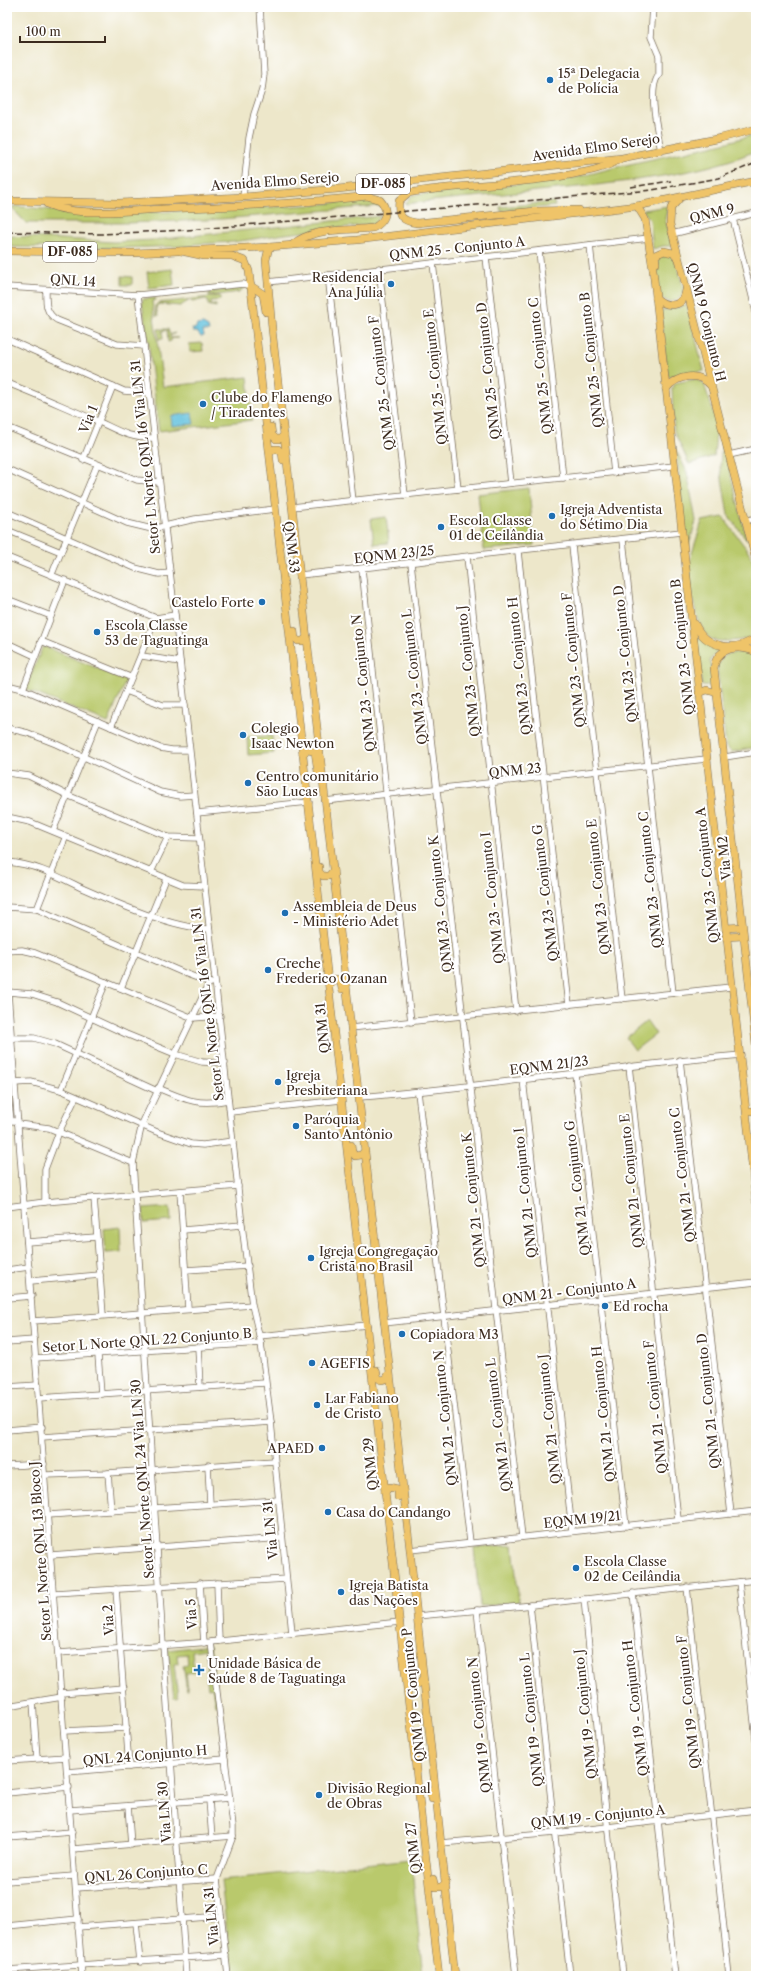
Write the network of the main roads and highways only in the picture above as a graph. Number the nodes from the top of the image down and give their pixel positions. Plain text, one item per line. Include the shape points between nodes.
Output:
1 (756, 129) edge
2 (622, 158) junction
3 (756, 181) edge
4 (680, 198) junction
5 (7, 201) edge
6 (45, 203) junction
7 (637, 206) junction
8 (588, 212) junction
9 (292, 245) junction
10 (269, 247) junction
11 (7, 251) edge
12 (181, 251) junction
13 (679, 261) junction
14 (653, 270) junction
15 (251, 286) junction
16 (686, 290) junction
17 (656, 298) junction
18 (272, 329) junction
19 (711, 386) junction
20 (666, 389) junction
21 (263, 394) junction
22 (284, 435) junction
23 (270, 453) junction
24 (291, 496) junction
25 (756, 561) edge
26 (286, 594) junction
27 (692, 619) junction
28 (306, 636) junction
29 (756, 638) edge
30 (735, 647) junction
31 (756, 652) edge
32 (699, 693) junction
33 (717, 693) junction
34 (303, 753) junction
35 (706, 760) joint
36 (323, 782) junction
37 (310, 810) joint
38 (312, 830) junction
39 (333, 871) junction
40 (742, 927) junction
41 (726, 928) junction
42 (743, 936) junction
43 (726, 937) junction
44 (329, 984) junction
45 (351, 1028) junction
46 (756, 1046) edge
47 (341, 1100) joint
48 (342, 1110) junction
49 (746, 1111) junction
50 (756, 1111) edge
51 (747, 1120) junction
52 (756, 1120) edge
53 (364, 1152) junction
54 (756, 1200) edge
55 (360, 1265) junction
56 (384, 1322) junction
57 (368, 1337) junction
58 (389, 1374) junction
59 (385, 1492) junction
60 (408, 1538) junction
61 (400, 1622) joint
62 (402, 1638) junction
63 (423, 1679) junction
64 (419, 1793) junction
65 (424, 1836) junction
66 (441, 1842) junction
67 (446, 1883) junction
68 (439, 1976) edge
69 (455, 1976) edge

1 - 2 main road, Avenida Elmo Serejo / DF-085
2 - 6 main road, Avenida Elmo Serejo / DF-085 via 243,197 119,203
2 - 8 main road via 609,165 561,177 408,193 398,201 401,218 416,223 557,210
3 - 4 main road, DF-085
4 - 7 main road, DF-085
4 - 13 main road, QNM 9 Conjunto H via 674,202 669,220
5 - 6 main road, Avenida Elmo Serejo / DF-085
6 - 9 main road via 55,208 72,210 131,211 273,205 367,196 380,200 384,206 384,218 378,226 313,234 301,238
7 - 8 main road, DF-085
7 - 14 main road via 645,219
8 - 9 main road, DF-085 via 358,240
9 - 10 main road, DF-085
10 - 12 main road, DF-085
10 - 18 main road via 266,260
11 - 12 main road, DF-085
12 - 15 main road, QNM 33 via 204,256 240,258 247,264
13 - 14 main road via 670,251 661,251 655,255 657,265
13 - 16 main road, QNM 9 Conjunto H
14 - 17 main road
15 - 18 main road via 264,296 267,318
15 - 21 main road, QNM 33
16 - 17 main road via 684,299 676,304 666,305
16 - 19 main road, QNM 9 Conjunto H
17 - 20 main road
18 - 22 main road
19 - 20 main road via 698,376 675,380
19 - 25 main road, QNM 9 Conjunto H
20 - 27 main road, QNM 23 - Conjunto B
21 - 22 main road via 269,409 272,435 278,439
21 - 23 main road, QNM 33
22 - 24 main road
23 - 24 main road via 276,448 282,452 285,480
23 - 26 main road, QNM 33
24 - 28 main road
26 - 28 main road via 296,640 301,642
26 - 34 main road, QNM 33
27 - 30 main road via 706,640 721,646
27 - 32 main road, QNM 23 - Conjunto B
28 - 36 main road
29 - 30 main road
30 - 31 main road
30 - 33 main road, Via M2 via 716,658 714,668
32 - 33 main road via 707,690
32 - 35 main road, QNM 23 - Conjunto B
33 - 40 main road, Via M2
34 - 36 main road via 308,750 315,752 318,773
34 - 37 main road, QNM 33
35 - 41 main road, QNM 23 - Conjunto A
36 - 39 main road
37 - 38 main road, QNM 31
38 - 39 main road via 318,845 320,874 329,876
38 - 44 main road, QNM 31
39 - 45 main road
40 - 41 main road
40 - 42 main road, Via M2
41 - 43 main road, QNM 23 - Conjunto A
42 - 43 main road
42 - 46 main road, Via M2
43 - 49 main road, QNM 23 - Conjunto A
44 - 45 main road via 334,979 341,982 346,1016
44 - 47 main road, QNM 31
45 - 53 main road
47 - 48 main road, QNM 29
48 - 53 main road via 349,1126 352,1152 355,1156
48 - 55 main road, QNM 29
49 - 50 main road
49 - 51 main road
51 - 52 main road
51 - 54 main road
53 - 56 main road
55 - 56 main road via 366,1259 373,1263 376,1297
55 - 57 main road, QNM 29
56 - 58 main road
57 - 58 main road via 374,1351 378,1378 384,1380
57 - 59 main road, QNM 29
58 - 60 main road
59 - 60 main road via 390,1487 398,1489 401,1518
59 - 61 main road, QNM 29
60 - 63 main road, QNM 19 - Conjunto P
61 - 62 main road, QNM 27
62 - 63 main road via 408,1654 411,1681 417,1685
62 - 64 main road, QNM 27
63 - 66 main road, QNM 19 - Conjunto P
64 - 65 main road, QNM 27
64 - 66 main road via 424,1789 431,1791 434,1820
65 - 67 main road via 430,1852 434,1885 438,1888
65 - 68 main road, QNM 27
66 - 67 main road
67 - 69 main road

